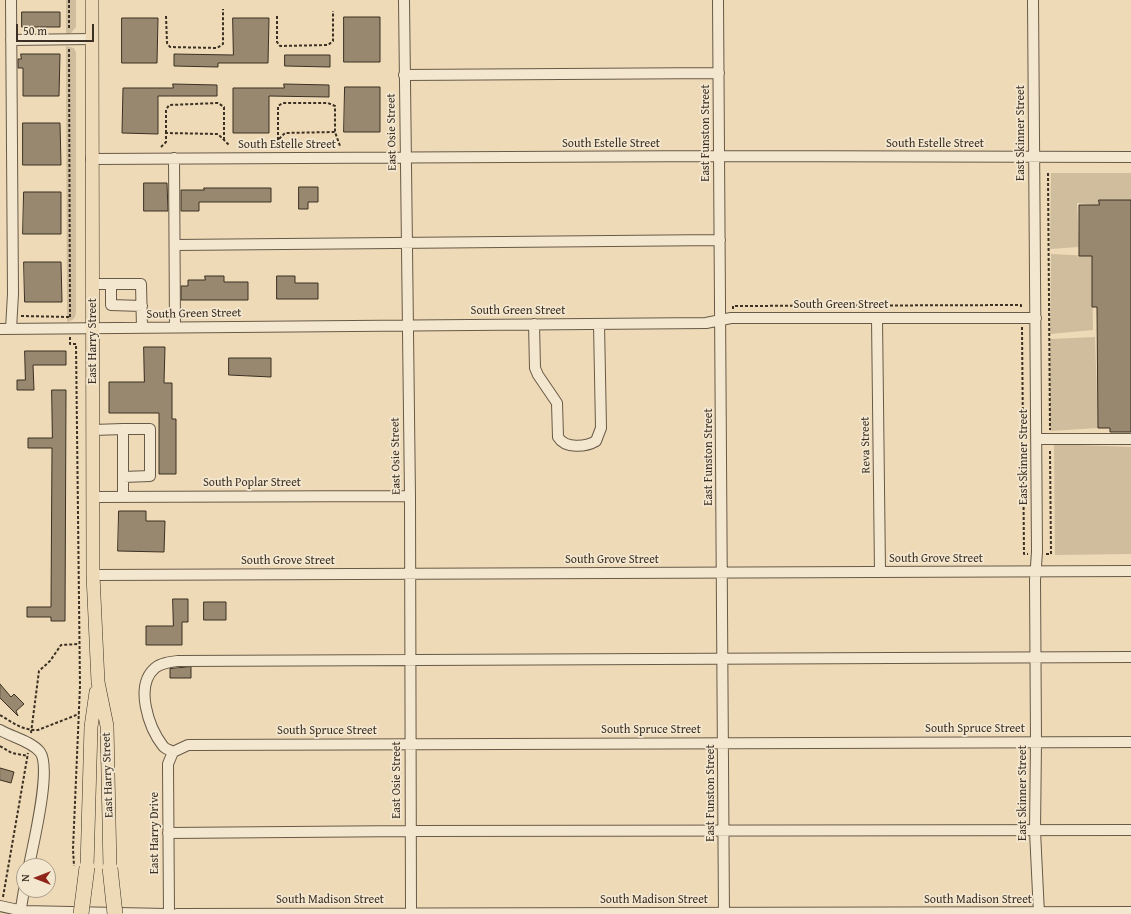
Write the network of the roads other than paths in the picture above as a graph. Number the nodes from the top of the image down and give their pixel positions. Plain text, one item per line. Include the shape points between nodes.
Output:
1 (11, 0) edge
2 (92, 0) edge
3 (404, 0) edge
4 (718, 0) edge
5 (1033, 0) edge
6 (92, 39) junction
7 (11, 40) junction
8 (718, 73) junction
9 (404, 75) junction
10 (719, 156) junction
11 (1034, 157) junction
12 (1131, 157) edge
13 (174, 158) junction
14 (405, 158) junction
15 (91, 159) junction
16 (720, 240) junction
17 (406, 243) junction
18 (175, 245) junction
19 (92, 284) junction
20 (111, 284) junction
21 (142, 306) junction
22 (877, 318) junction
23 (1036, 318) junction
24 (721, 320) junction
25 (407, 324) junction
26 (534, 324) junction
27 (600, 324) junction
28 (175, 327) junction
29 (92, 328) junction
30 (142, 328) junction
31 (0, 329) edge
32 (11, 329) junction
33 (122, 429) junction
34 (93, 430) junction
35 (1037, 439) junction
36 (1131, 439) edge
37 (123, 477) junction
38 (410, 496) junction
39 (94, 497) junction
40 (123, 497) junction
41 (1131, 571) edge
42 (880, 572) junction
43 (1036, 572) junction
44 (723, 573) junction
45 (93, 574) junction
46 (409, 574) junction
47 (1036, 658) junction
48 (1131, 658) edge
49 (723, 659) junction
50 (410, 660) junction
51 (98, 682) junction
52 (0, 730) edge
53 (723, 742) junction
54 (1036, 742) junction
55 (1131, 742) edge
56 (410, 744) junction
57 (173, 752) junction
58 (1131, 830) edge
59 (411, 831) junction
60 (724, 831) junction
61 (1035, 831) junction
62 (168, 833) junction
63 (30, 858) edge
64 (110, 868) joint
65 (81, 869) joint
66 (23, 898) edge
67 (1, 906) edge
68 (20, 912) edge
69 (411, 912) junction
70 (1131, 912) edge
71 (724, 913) edge
72 (81, 914) edge
73 (115, 914) edge
74 (167, 914) edge
75 (177, 914) edge
76 (1039, 914) edge

1 - 7 street
2 - 6 main road, East Harry Street
3 - 9 street, East Osie Street
4 - 8 street, East Funston Street
5 - 11 street, East Skinner Street
6 - 7 street
6 - 15 main road, East Harry Street
7 - 32 street
8 - 9 street
8 - 10 street, East Funston Street
9 - 14 street, East Osie Street
10 - 11 street, South Estelle Street
10 - 14 street, South Estelle Street
10 - 16 street, East Funston Street
11 - 12 street, South Estelle Street
11 - 23 street, East Skinner Street
13 - 14 street, South Estelle Street
13 - 15 street, South Estelle Street
13 - 18 street
14 - 17 street, East Osie Street
15 - 19 main road, East Harry Street
16 - 17 street
16 - 24 street, East Funston Street
17 - 18 street
17 - 25 street, East Osie Street
18 - 28 street
19 - 20 street
19 - 29 main road, East Harry Street
20 - 21 street via 111,305
20 - 21 street via 141,284
21 - 30 street
22 - 23 street, South Green Street
22 - 24 street, South Green Street
22 - 42 street, Reva Street
23 - 35 street, East Skinner Street
24 - 27 street, South Green Street via 711,323
24 - 44 street, East Funston Street
25 - 26 street, South Green Street
25 - 28 street, South Green Street
25 - 38 street, East Osie Street
26 - 27 street, South Green Street
26 - 27 street via 535,368 557,403 558,437 567,444 586,445 596,441 600,428
28 - 30 street, South Green Street
29 - 30 street, South Green Street
29 - 32 street, South Green Street
29 - 34 main road, East Harry Street
31 - 32 street, South Green Street
33 - 34 street
33 - 37 street
33 - 37 street via 150,429 150,476
34 - 39 main road, East Harry Street
35 - 36 street
35 - 43 street, East Skinner Street
37 - 40 street
38 - 40 street, South Poplar Street
38 - 46 street, East Osie Street
39 - 40 street, South Poplar Street
39 - 45 main road, East Harry Street
41 - 43 street, South Grove Street
42 - 43 street, South Grove Street
42 - 44 street, South Grove Street
43 - 47 street, East Skinner Street
44 - 46 street, South Grove Street
44 - 49 street, East Funston Street
45 - 46 street, South Grove Street
45 - 51 main road, East Harry Street
46 - 50 street, East Osie Street
47 - 48 street
47 - 49 street
47 - 54 street, East Skinner Street
49 - 50 street
49 - 53 street, East Funston Street
50 - 56 street, East Osie Street
50 - 57 street via 167,662 154,668 146,680 144,697 150,721 163,747
51 - 64 main road, East Harry Street via 107,726
51 - 65 main road, East Harry Street via 91,727
52 - 63 street via 35,746 43,758 45,779
53 - 54 street, South Spruce Street
53 - 56 street, South Spruce Street
53 - 60 street, East Funston Street
54 - 55 street, South Spruce Street
54 - 61 street, East Skinner Street
56 - 57 street, South Spruce Street via 188,745
56 - 59 street, East Osie Street
57 - 62 street, East Harry Drive via 168,764
58 - 61 street
59 - 60 street
59 - 62 street
59 - 69 street, East Osie Street
60 - 61 street
60 - 71 street, East Funston Street
61 - 76 street, East Skinner Street
62 - 74 street, East Harry Drive
64 - 73 highway, bridge
65 - 72 highway, bridge
66 - 68 street
67 - 68 street
68 - 74 street
69 - 71 street, South Madison Street
69 - 75 street, South Madison Street
70 - 76 street, South Madison Street
71 - 76 street, South Madison Street

